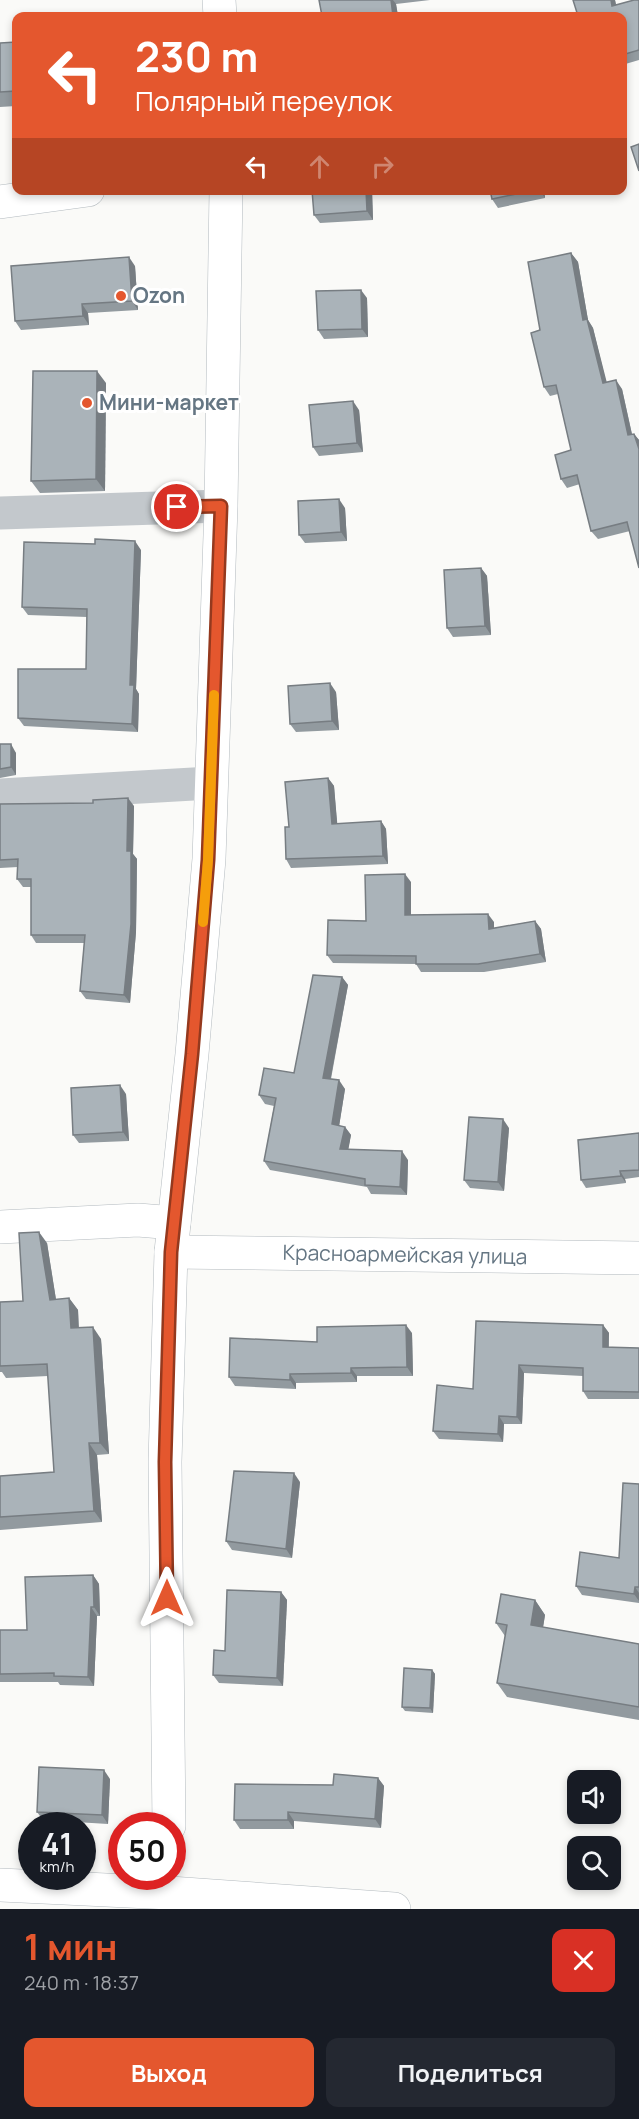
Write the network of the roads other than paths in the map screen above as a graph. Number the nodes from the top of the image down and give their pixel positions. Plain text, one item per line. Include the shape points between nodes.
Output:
1 (51, 195) edge
2 (226, 195) edge
3 (0, 202) edge
4 (221, 506) junction
5 (0, 513) edge
6 (211, 783) junction
7 (0, 795) edge
8 (0, 1227) edge
9 (173, 1238) junction
10 (639, 1258) edge
11 (169, 1812) edge
12 (0, 1885) edge
13 (170, 1893) edge
14 (394, 1909) edge

1 - 3 main road
2 - 4 main road
4 - 5 street
4 - 6 main road
6 - 7 street
6 - 9 main road via 193,1042
8 - 9 main road, Красноармейская улица via 138,1220
9 - 10 main road, Красноармейская улица
9 - 11 main road via 165,1462
12 - 13 main road
13 - 14 main road

